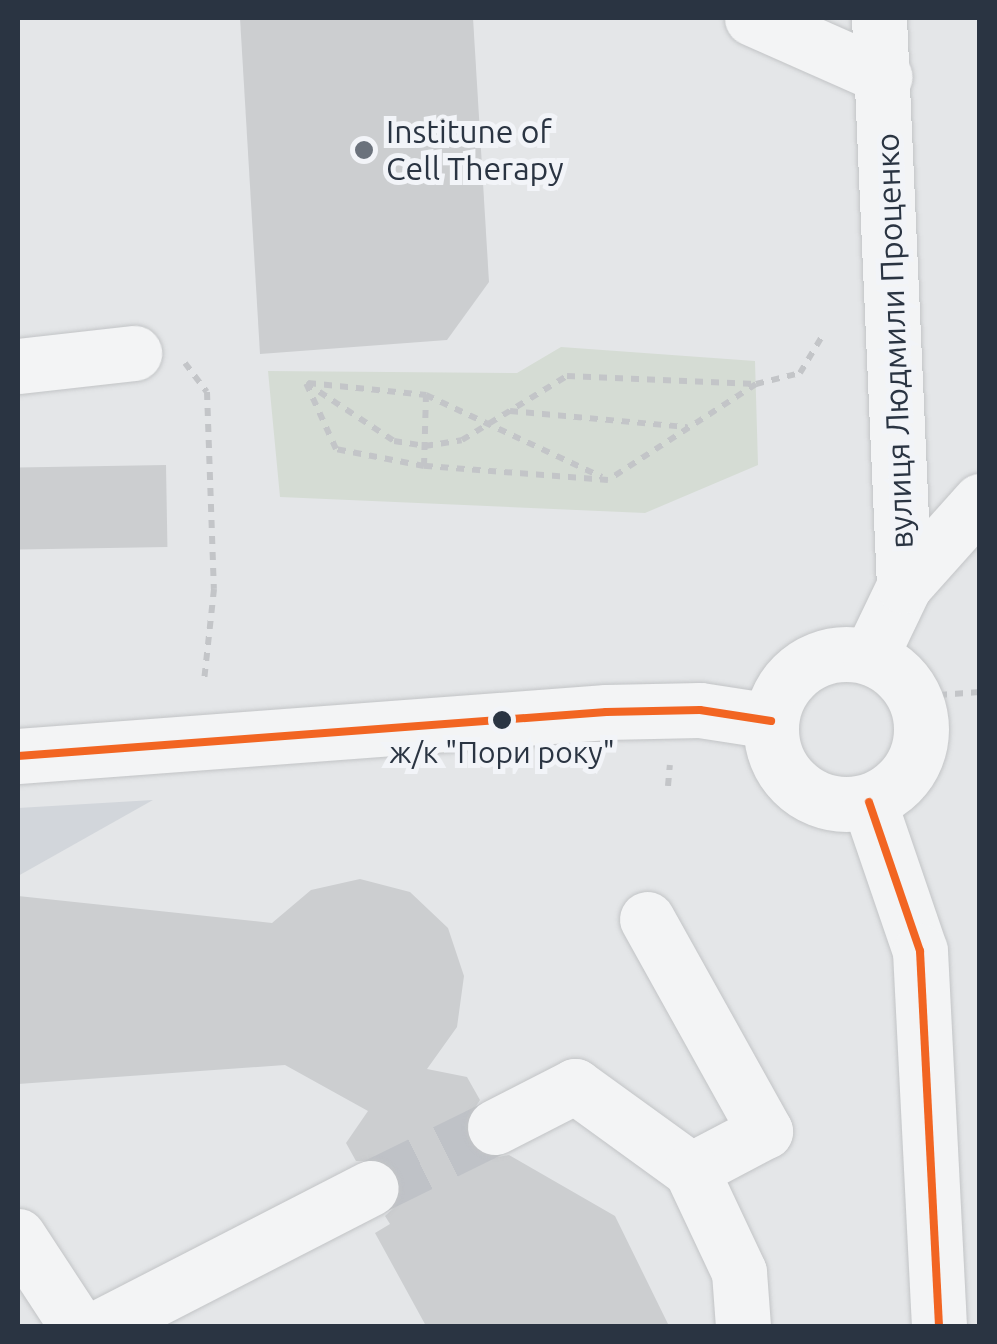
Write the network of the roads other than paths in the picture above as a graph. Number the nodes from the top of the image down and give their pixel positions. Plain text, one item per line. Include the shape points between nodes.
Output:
1 (752, 18) edge
2 (879, 18) edge
3 (884, 77) junction
4 (134, 354) road end
5 (18, 366) edge
6 (980, 502) edge
7 (904, 586) junction
8 (870, 657) junction
9 (772, 721) junction
10 (18, 756) edge
11 (869, 802) junction
12 (647, 919) dead end
13 (494, 1126) tunnel mouth
14 (692, 1170) junction
15 (371, 1188) tunnel mouth
16 (18, 1236) edge
17 (77, 1326) edge
18 (102, 1326) edge
19 (743, 1326) edge
20 (939, 1326) edge

1 - 3 street
2 - 3 street, вулиця Людмили Проценко
3 - 7 street, вулиця Людмили Проценко via 888,331
4 - 5 street
6 - 7 street
7 - 8 street, вулиця Людмили Проценко
8 - 9 street via 823,657 802,667 785,684
8 - 11 street via 908,685 922,729 907,774
9 - 10 street via 700,710 606,712
9 - 11 street via 774,752 801,791 846,805
11 - 20 street via 920,951
12 - 14 street via 765,1131
13 - 14 street via 576,1086
14 - 19 street via 740,1272
15 - 18 street
16 - 17 street

